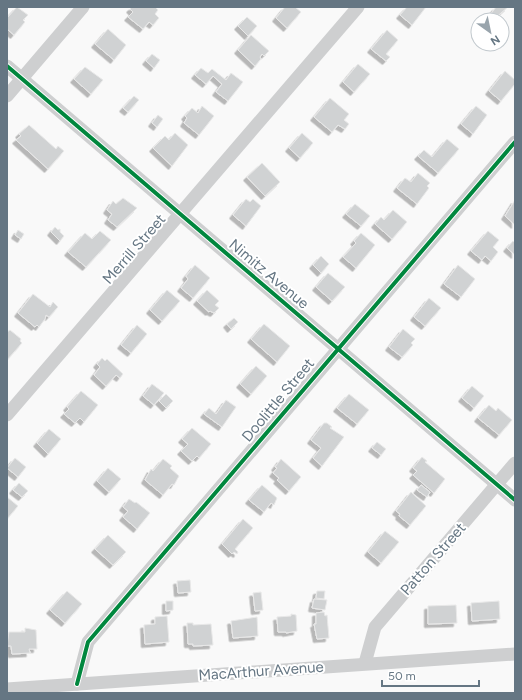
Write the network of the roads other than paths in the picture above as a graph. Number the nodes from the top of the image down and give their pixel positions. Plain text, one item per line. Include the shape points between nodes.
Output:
1 (83, 7) edge
2 (358, 7) edge
3 (7, 66) edge
4 (22, 78) junction
5 (7, 96) edge
6 (515, 142) edge
7 (180, 214) junction
8 (338, 348) junction
9 (7, 416) edge
10 (515, 463) edge
11 (497, 484) junction
12 (515, 500) edge
13 (515, 654) edge
14 (365, 663) junction
15 (77, 684) junction
16 (7, 689) edge

1 - 4 street
2 - 7 street, Merrill Street
3 - 4 street, Nimitz Avenue
4 - 5 street
4 - 7 street, Nimitz Avenue
6 - 8 street, Doolittle Street
7 - 8 street, Nimitz Avenue
7 - 9 street, Merrill Street
8 - 11 street, Nimitz Avenue
8 - 15 street, Doolittle Street via 88,642
10 - 11 street, Patton Street
11 - 12 street, Nimitz Avenue
11 - 14 street, Patton Street via 375,627
13 - 14 street, MacArthur Avenue
14 - 15 street, MacArthur Avenue
15 - 16 street, MacArthur Avenue

